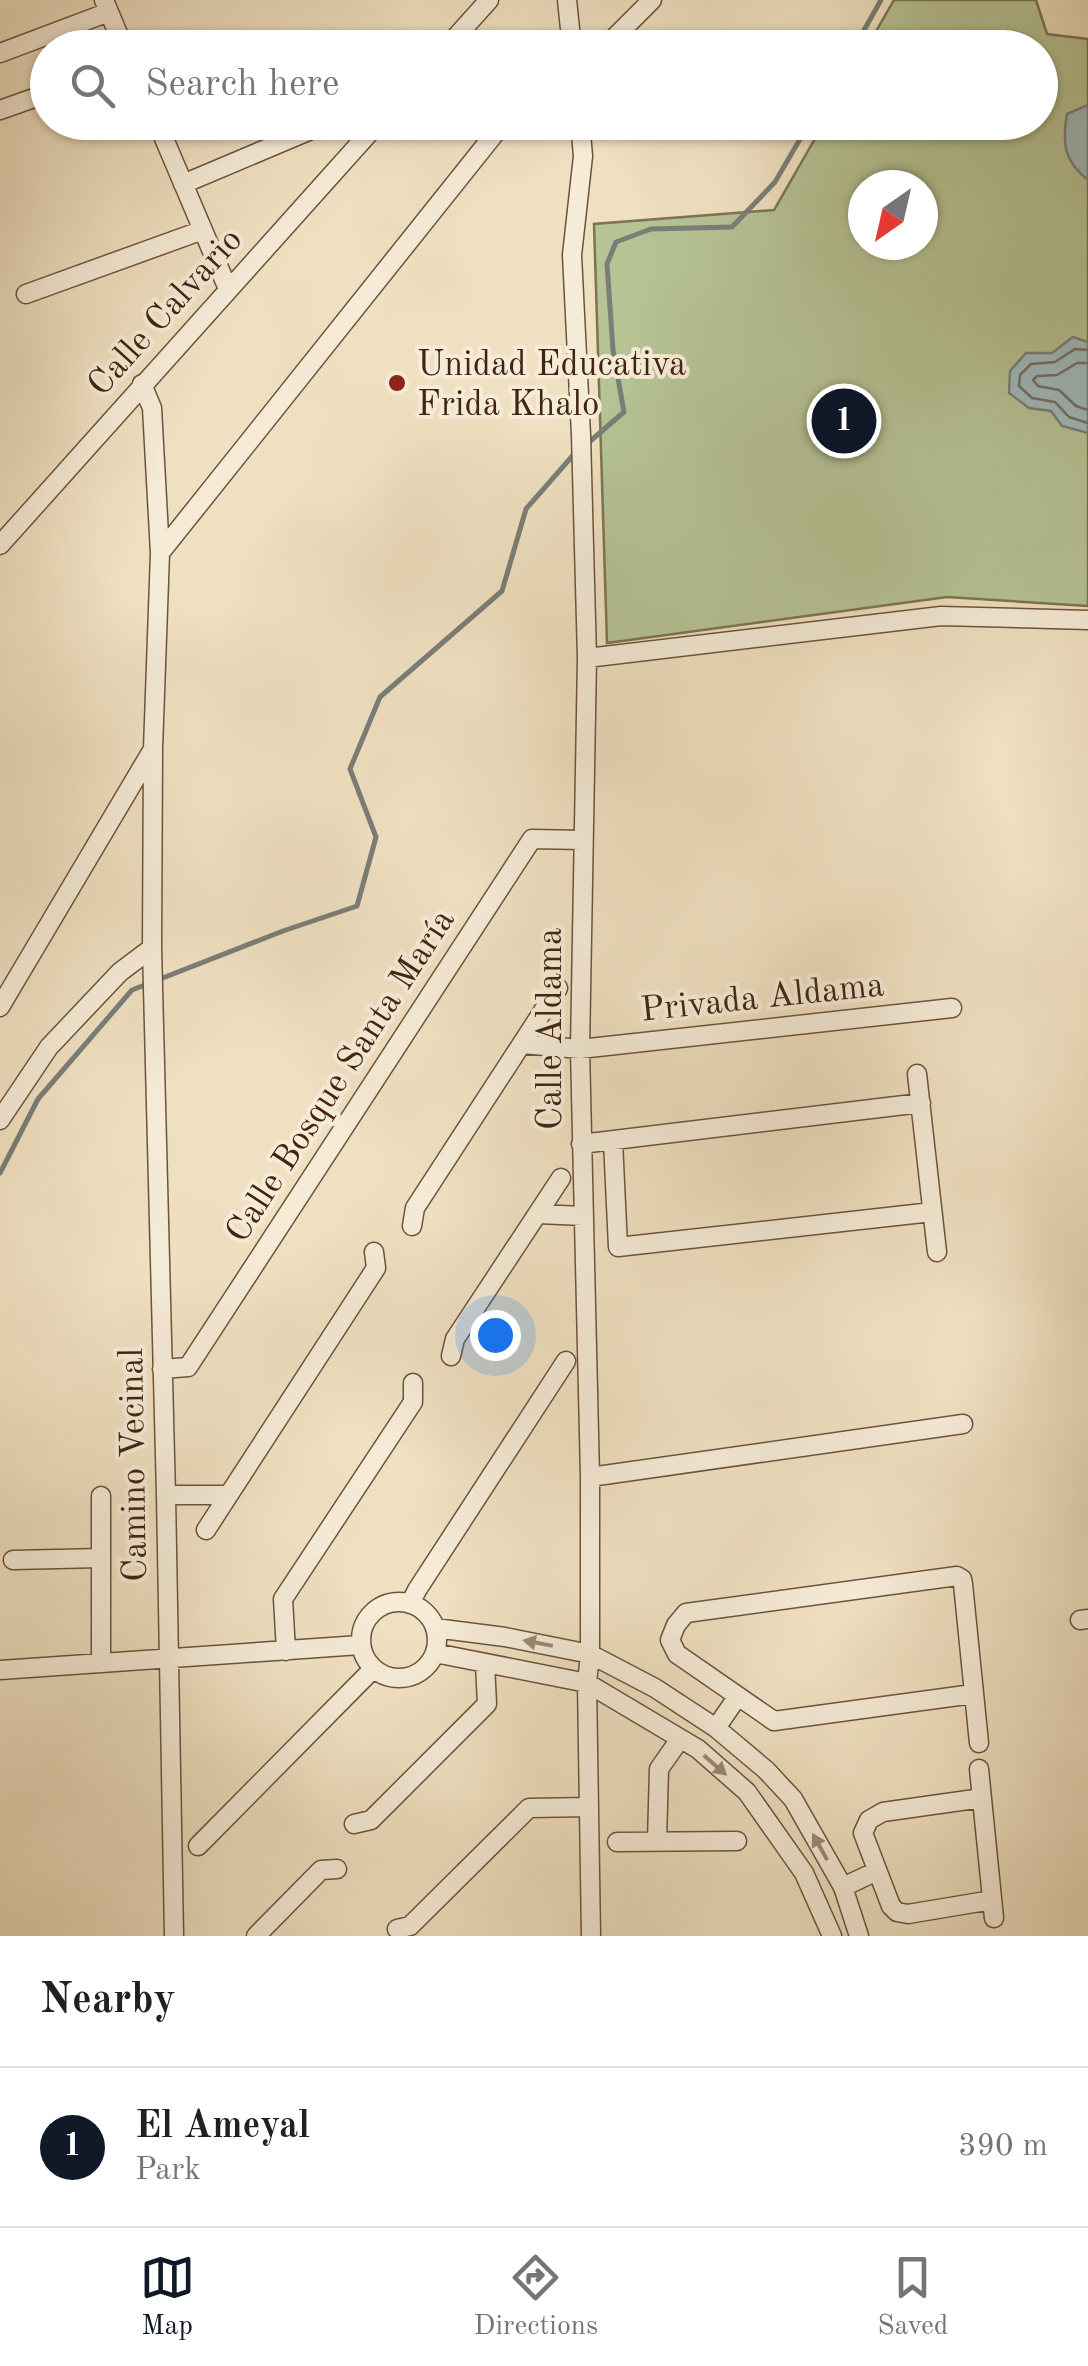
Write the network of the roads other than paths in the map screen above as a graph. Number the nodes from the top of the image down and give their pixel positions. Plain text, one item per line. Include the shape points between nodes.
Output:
1 (490, 0) edge
2 (567, 0) edge
3 (652, 0) edge
4 (107, 6) edge
5 (52, 30) edge
6 (117, 30) edge
7 (462, 30) edge
8 (568, 30) edge
9 (622, 30) edge
10 (30, 40) edge
11 (0, 53) edge
12 (30, 100) edge
13 (0, 110) edge
14 (164, 140) edge
15 (286, 140) edge
16 (362, 140) edge
17 (490, 140) edge
18 (582, 140) edge
19 (183, 184) junction
20 (202, 230) junction
21 (228, 289) junction
22 (26, 294) dead end
23 (142, 384) junction
24 (0, 545) edge
25 (160, 553) junction
26 (1088, 620) edge
27 (587, 658) junction
28 (153, 750) junction
29 (583, 840) junction
30 (152, 948) junction
31 (558, 988) dead end
32 (0, 1008) edge
33 (952, 1008) dead end
34 (522, 1044) junction
35 (580, 1049) junction
36 (917, 1074) dead end
37 (921, 1102) junction
38 (0, 1120) edge
39 (597, 1143) junction
40 (562, 1178) dead end
41 (932, 1212) junction
42 (538, 1214) junction
43 (583, 1216) junction
44 (412, 1226) dead end
45 (374, 1252) dead end
46 (936, 1252) dead end
47 (451, 1356) dead end
48 (566, 1361) dead end
49 (162, 1370) junction
50 (413, 1383) dead end
51 (963, 1424) dead end
52 (595, 1476) junction
53 (166, 1495) junction
54 (228, 1495) junction
55 (101, 1496) dead end
56 (206, 1530) dead end
57 (101, 1558) junction
58 (12, 1560) dead end
59 (413, 1597) junction
60 (435, 1628) junction
61 (360, 1646) junction
62 (286, 1650) junction
63 (435, 1653) junction
64 (590, 1654) junction
65 (168, 1658) junction
66 (101, 1662) junction
67 (0, 1670) edge
68 (485, 1671) junction
69 (369, 1673) junction
70 (587, 1683) junction
71 (973, 1694) junction
72 (738, 1696) junction
73 (716, 1728) junction
74 (680, 1739) junction
75 (980, 1743) dead end
76 (979, 1768) dead end
77 (766, 1770) junction
78 (747, 1792) junction
79 (982, 1798) junction
80 (581, 1807) junction
81 (354, 1824) dead end
82 (657, 1841) junction
83 (737, 1841) dead end
84 (618, 1842) dead end
85 (198, 1846) dead end
86 (337, 1869) dead end
87 (877, 1871) junction
88 (842, 1887) junction
89 (397, 1929) dead end
90 (827, 1935) edge
91 (174, 1936) edge
92 (256, 1936) edge
93 (591, 1936) edge
94 (859, 1936) edge

1 - 7 street
2 - 8 street
3 - 9 street
4 - 5 street
4 - 6 street
10 - 11 street
12 - 13 street
14 - 19 street
15 - 19 street
16 - 21 street, Calle Calvario
17 - 25 street
18 - 27 street, Calle Aldama via 572,255
19 - 20 street
20 - 21 street
20 - 22 street
21 - 23 street, Calle Calvario
23 - 24 street, Calle Calvario
23 - 25 street via 152,408
25 - 28 street
26 - 27 street via 941,616
27 - 29 street, Calle Aldama
28 - 30 street
28 - 32 street
29 - 35 street, Calle Aldama
29 - 49 street, Calle Bosque Santa María via 532,839 188,1367
30 - 38 street via 49,1046
30 - 49 street, Camino Vecinal
31 - 34 street
33 - 35 street, Privada Aldama
34 - 35 street, Privada Aldama
34 - 44 street via 416,1208
35 - 39 street, Calle Aldama
36 - 37 street
37 - 39 street
37 - 41 street
39 - 41 street via 618,1246
39 - 43 street, Calle Aldama
40 - 42 street
41 - 46 street
42 - 43 street
42 - 47 street via 455,1339
43 - 52 street, Calle Aldama
45 - 54 street via 376,1268
48 - 59 street
49 - 53 street, Camino Vecinal
50 - 62 street via 413,1402 284,1599
51 - 52 street
52 - 64 street, Calle Aldama
53 - 54 street
53 - 65 street, Camino Vecinal
54 - 56 street
55 - 57 street
57 - 58 street
57 - 66 street
59 - 60 street
59 - 61 street via 368,1616
60 - 63 street
64 -> 60 street
61 - 62 street
61 - 69 street
62 - 65 street
63 - 68 street
63 - 69 street via 409,1678
64 - 70 street, Calle Aldama
64 - 73 street
65 - 66 street
65 - 91 street, Camino Vecinal
66 - 67 street
68 - 70 street
68 - 81 street via 487,1704 371,1820
69 - 85 street
70 - 74 street
70 - 80 street, Calle Aldama
71 - 72 street via 774,1722
71 - 72 street via 957,1576 686,1613 670,1640 677,1654
71 - 75 street
72 - 73 street
73 - 77 street
74 -> 78 street
74 - 82 street via 659,1769
76 - 79 street
77 - 78 street
88 -> 77 street via 793,1799
78 - 90 street via 804,1873
79 - 87 street via 883,1812 869,1820 863,1833
79 - 87 street via 993,1909 897,1912
80 - 89 street via 529,1808 410,1926
80 - 93 street, Calle Aldama
82 - 83 street
82 - 84 street
86 - 92 street via 322,1870
87 - 88 street
88 - 94 street

